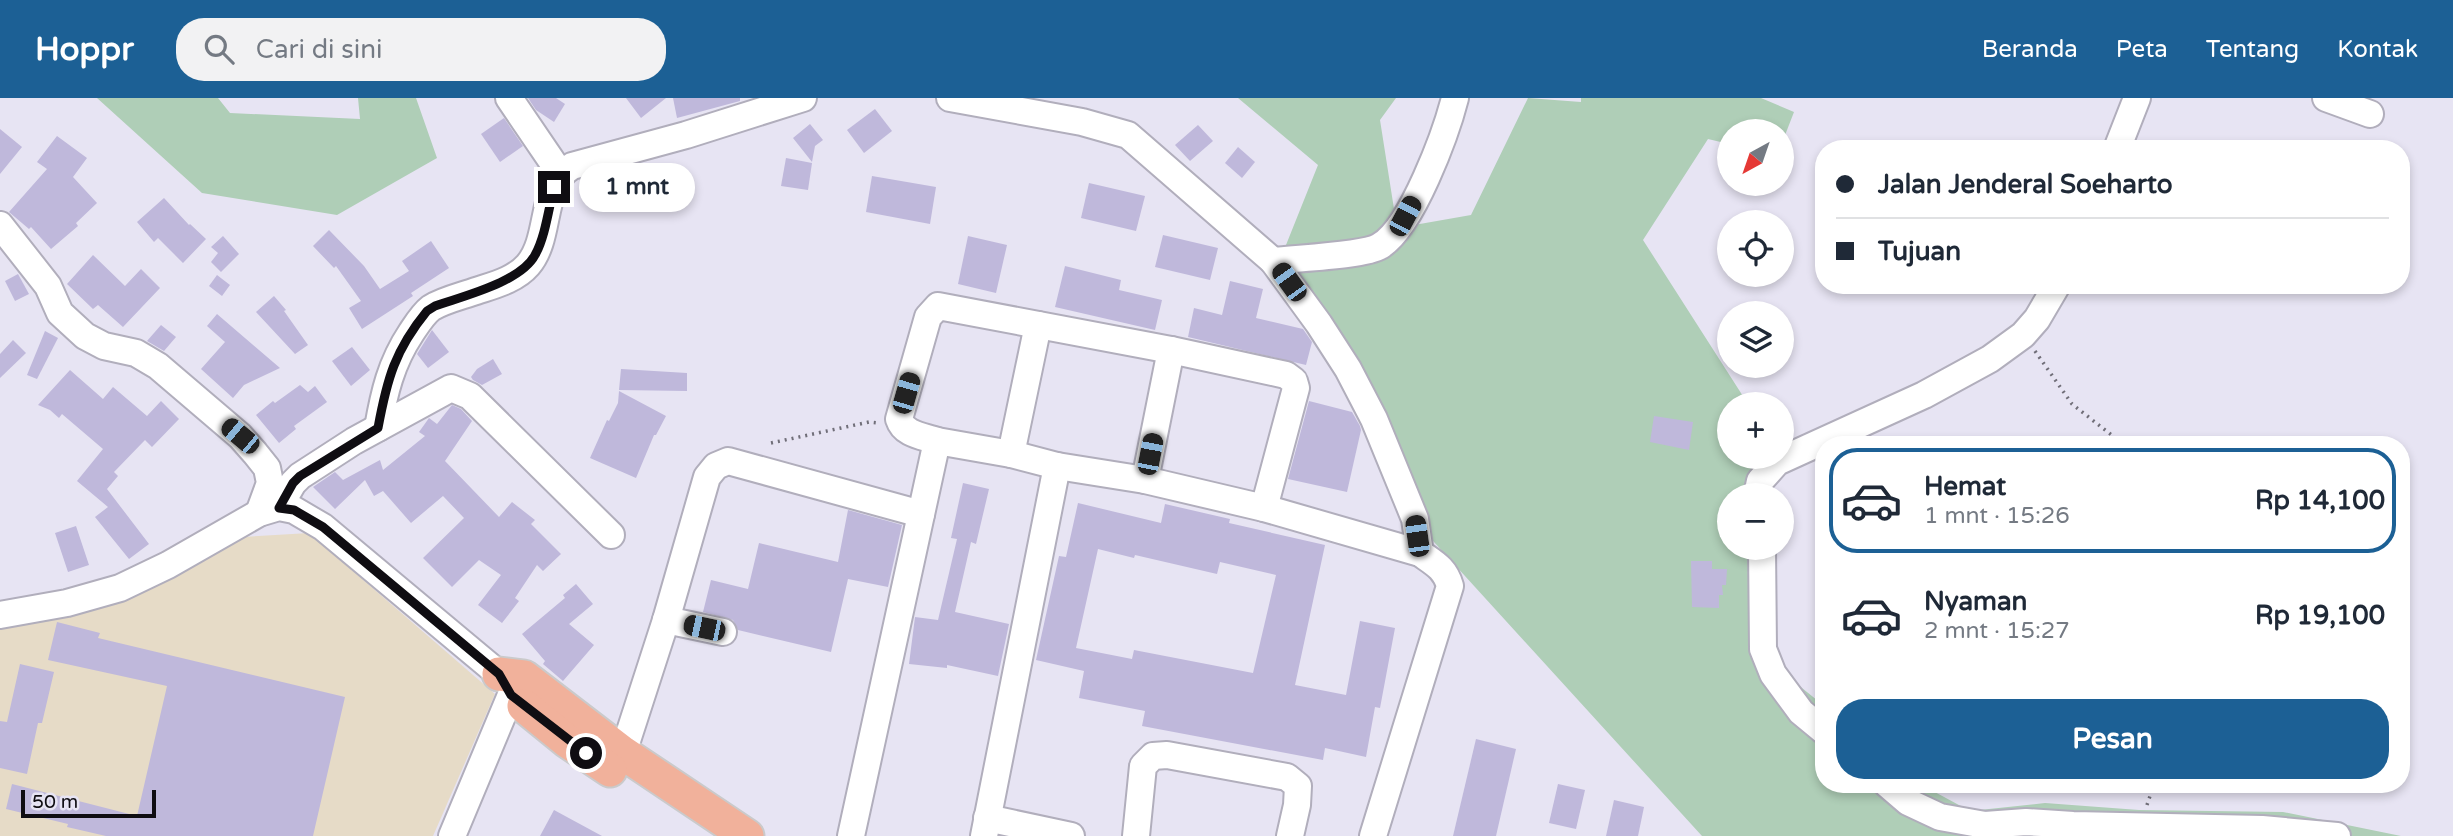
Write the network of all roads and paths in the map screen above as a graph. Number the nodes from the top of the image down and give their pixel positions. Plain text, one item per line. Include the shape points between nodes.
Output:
1 (509, 98) edge
2 (803, 98) edge
3 (950, 98) edge
4 (1455, 98) edge
5 (2137, 98) edge
6 (2326, 98) edge
7 (2370, 114) dead end
8 (2121, 140) edge
9 (560, 173) junction
10 (0, 225) edge
11 (1273, 261) junction
12 (2052, 294) edge
13 (1038, 325) junction
14 (2023, 335) junction
15 (1171, 350) junction
16 (901, 426) junction
17 (378, 428) junction
18 (1834, 436) edge
19 (2113, 436) edge
20 (937, 441) junction
21 (771, 443) dead end
22 (1815, 445) edge
23 (1011, 454) junction
24 (1057, 466) junction
25 (1146, 480) junction
26 (1759, 483) edge
27 (1264, 508) junction
28 (921, 514) junction
29 (258, 515) junction
30 (611, 535) dead end
31 (1420, 553) junction
32 (1762, 560) edge
33 (0, 615) edge
34 (666, 620) junction
35 (723, 632) dead end
36 (512, 682) junction
37 (1815, 724) edge
38 (623, 753) junction
39 (1898, 793) edge
40 (985, 827) edge
41 (452, 836) edge
42 (710, 836) edge
43 (747, 836) edge
44 (851, 836) edge
45 (1071, 836) edge
46 (1136, 836) edge
47 (1290, 836) edge
48 (1373, 836) edge
49 (2337, 836) edge

1 - 9 street
2 - 9 street
3 - 11 street via 1128,135
4 - 11 street via 1431,169 1387,240 1370,250
5 - 8 street
6 - 7 street
9 - 17 street via 536,255 528,265 499,283 435,306 419,321 395,360
10 - 29 street via 48,286 60,313 85,336 158,366 256,453 267,468 270,483
11 - 31 street via 1320,324 1374,419 1415,519
12 - 14 street
13 - 15 street
13 - 16 street via 938,306 928,317 899,419
13 - 23 street
14 - 18 street via 1924,395
14 - 19 path via 2072,404
15 - 25 street
15 - 27 street via 1286,375 1294,381 1296,388
16 - 20 street
16 - 21 path via 869,422
17 - 29 street via 300,476
17 - 30 street via 445,390 464,392
20 - 23 street
20 - 28 street
22 - 26 street via 1777,462
23 - 24 street
24 - 25 street
24 - 40 street
25 - 27 street
27 - 31 street
28 - 34 street via 728,460 707,477
28 - 44 street
29 - 33 street via 120,588
29 - 36 street via 294,510 323,527
31 - 48 street via 1440,566 1450,586
32 - 37 street via 1763,649 1773,674
34 - 35 street
34 - 38 street
36 - 38 main road
36 - 41 street
36 - 42 main road via 567,741
38 - 43 main road
39 - 49 street via 1940,817 1985,825 2026,822 2262,829
40 - 45 street
46 - 47 street via 1143,766 1153,756 1167,755 1287,777 1298,786

